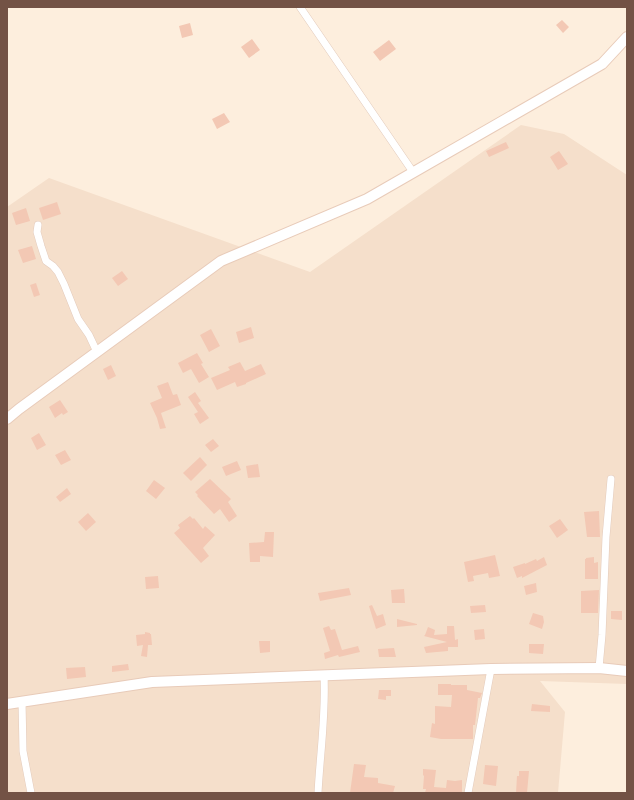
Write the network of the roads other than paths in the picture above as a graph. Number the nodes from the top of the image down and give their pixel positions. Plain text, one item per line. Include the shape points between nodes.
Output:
1 (300, 7) edge
2 (627, 37) edge
3 (412, 172) junction
4 (38, 225) dead end
5 (97, 352) junction
6 (7, 419) edge
7 (611, 479) dead end
8 (599, 668) junction
9 (491, 669) junction
10 (627, 671) edge
11 (324, 675) junction
12 (22, 701) junction
13 (7, 704) edge
14 (31, 793) edge
15 (318, 793) edge
16 (468, 793) edge

1 - 3 street
2 - 3 main road via 602,64
3 - 5 main road via 367,199 221,262
4 - 5 street via 46,260 58,272 78,319
5 - 6 main road
7 - 8 street
8 - 9 main road
8 - 10 main road
9 - 11 main road
9 - 16 street
11 - 12 main road via 152,682
11 - 15 street
12 - 13 main road
12 - 14 street via 23,751

